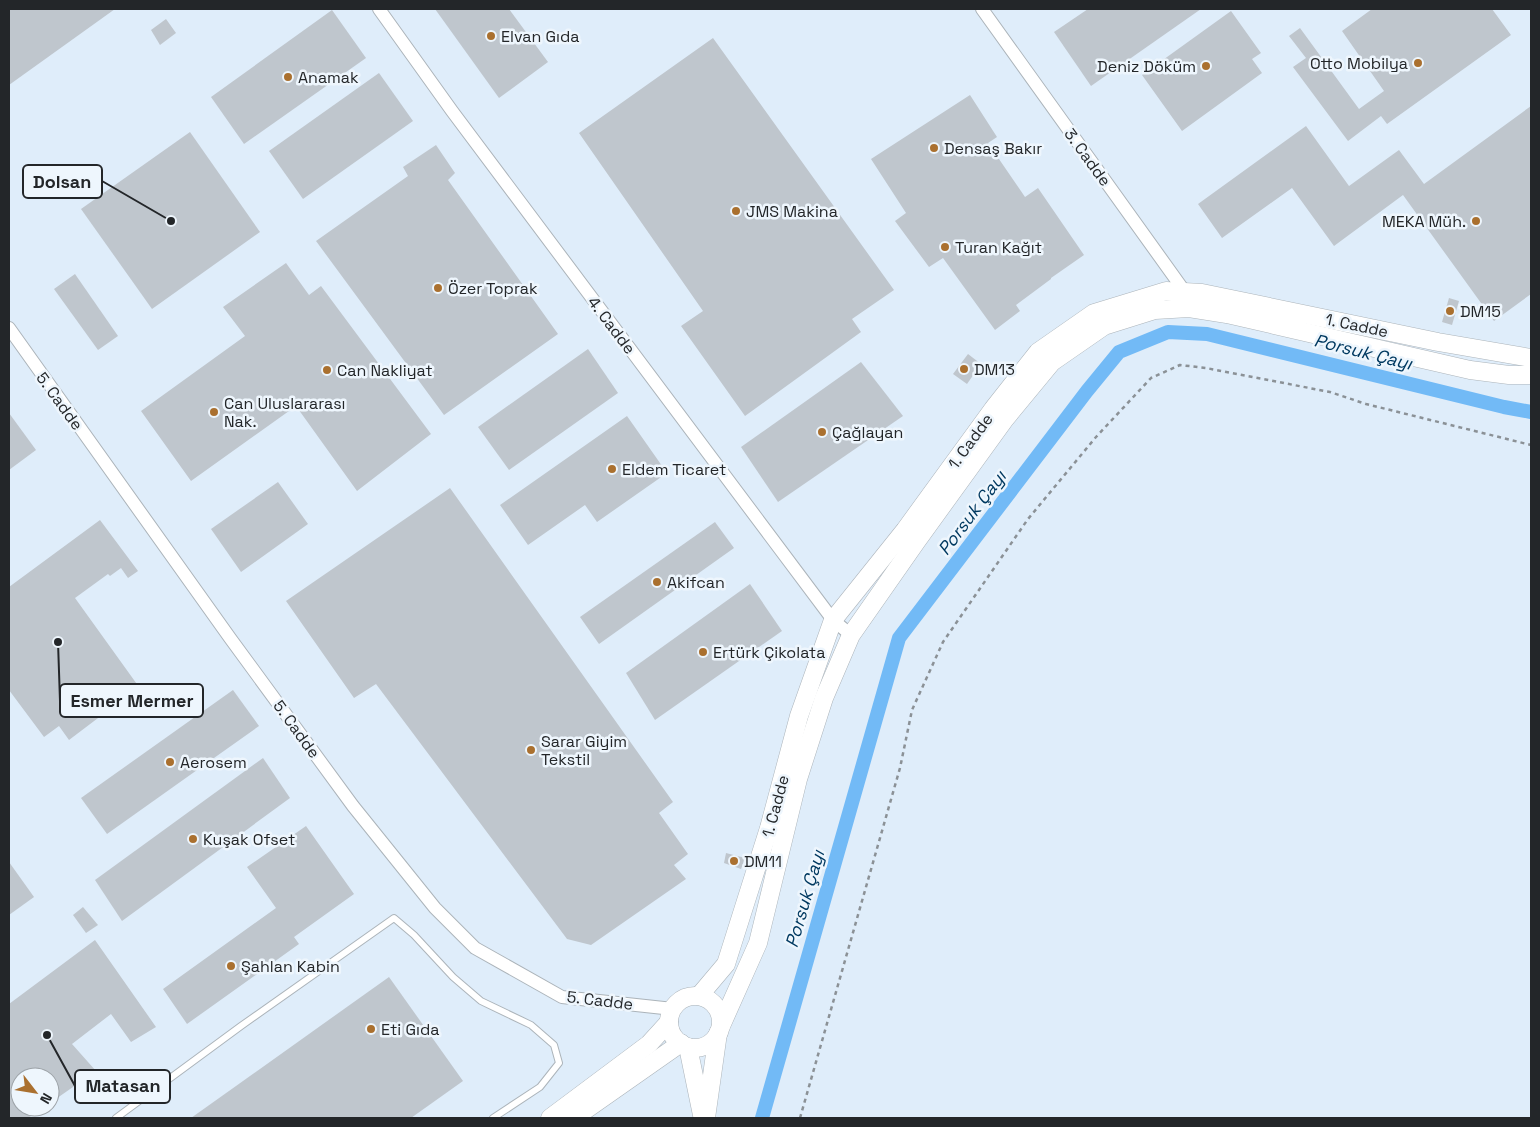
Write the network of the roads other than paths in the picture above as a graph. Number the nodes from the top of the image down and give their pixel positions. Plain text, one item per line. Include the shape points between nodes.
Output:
1 (379, 9) edge
2 (982, 9) edge
3 (1187, 300) junction
4 (9, 328) edge
5 (1531, 358) edge
6 (1531, 375) edge
7 (833, 620) junction
8 (851, 635) junction
9 (699, 996) junction
10 (671, 1016) junction
11 (719, 1030) junction
12 (685, 1045) junction
13 (116, 1118) edge
14 (493, 1118) edge
15 (550, 1118) edge
16 (574, 1118) edge
17 (704, 1118) edge

1 - 7 street, 4. Cadde
2 - 3 street, 3. Cadde
3 - 5 street, 1. Cadde via 1202,293
3 - 6 street, 1. Cadde via 1236,316 1470,370
3 - 7 street, 1. Cadde via 1166,291 1094,313 1038,352 905,530
3 - 8 street, 1. Cadde via 1104,326 1052,362 944,503
4 - 10 street, 5. Cadde via 353,806 435,908 475,948 562,997
7 - 8 street, 4. Cadde
7 - 9 street, 1. Cadde via 799,716 770,828 726,964
8 - 11 street, 1. Cadde via 824,698 798,779 758,943
9 - 10 street via 684,998
9 - 11 street via 718,1010 721,1018
10 - 12 street via 675,1038
10 - 15 street via 649,1044
11 - 12 street via 705,1045
11 - 17 street
12 - 16 street
12 - 17 street
13 - 14 lane via 394,918 481,1001 531,1025 554,1045 558,1063 540,1087

